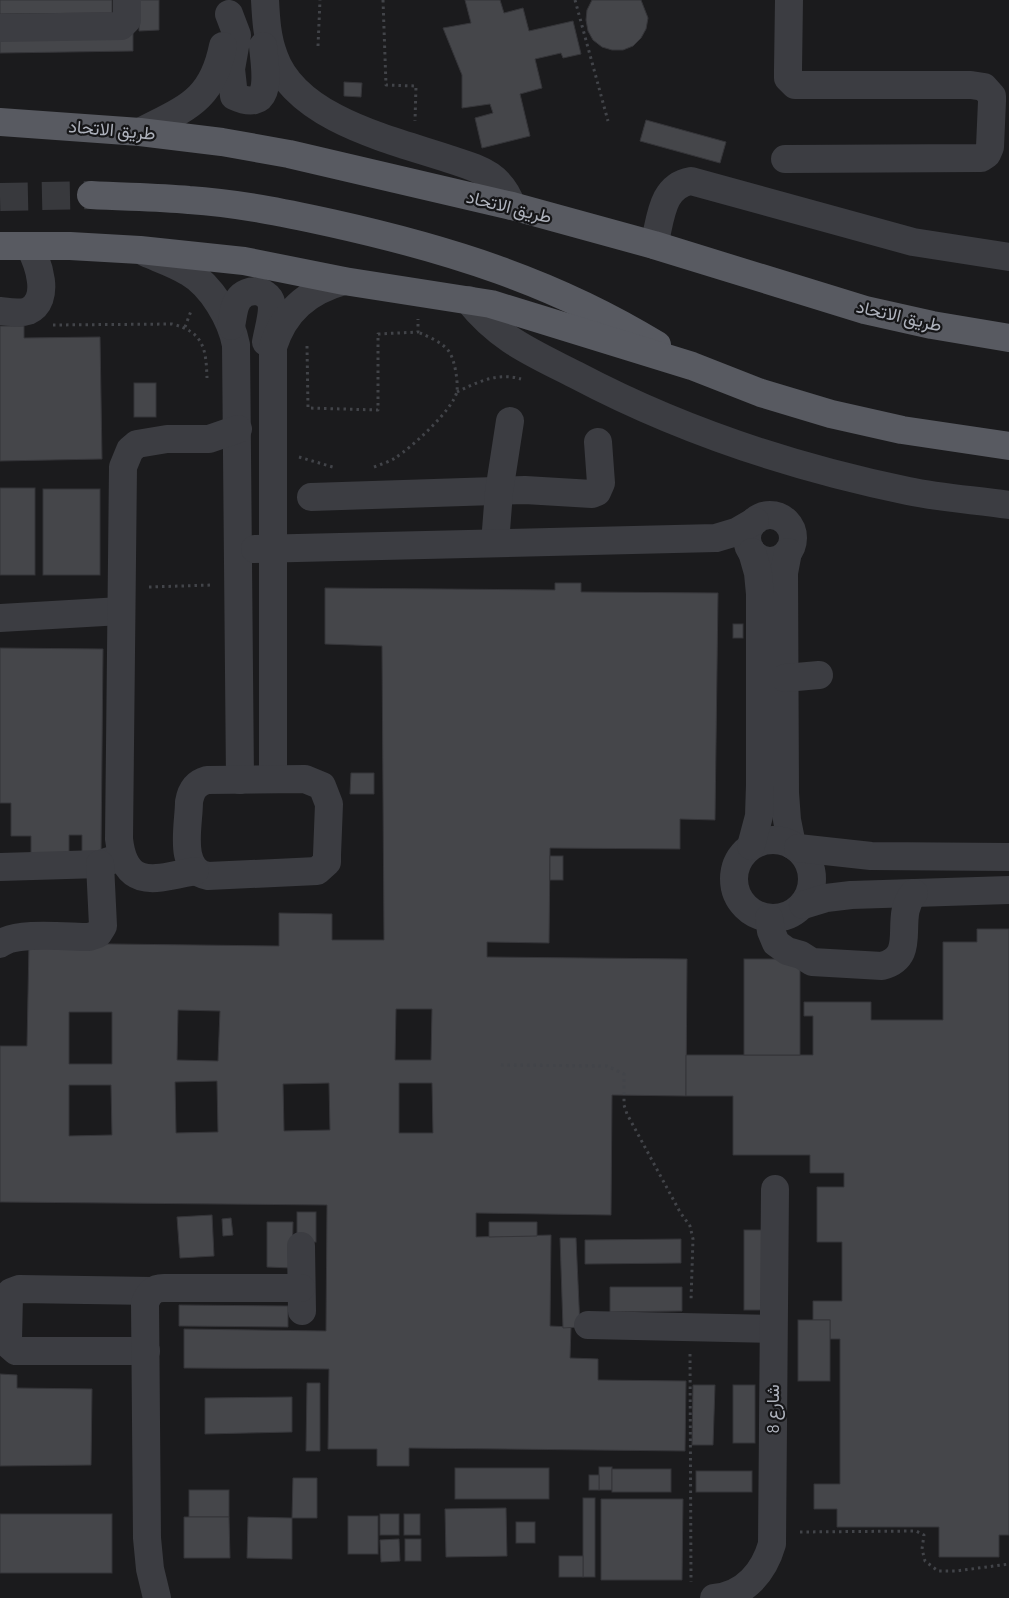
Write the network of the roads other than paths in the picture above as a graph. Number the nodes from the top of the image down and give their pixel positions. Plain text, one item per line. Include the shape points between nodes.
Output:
1 (127, 0) edge
2 (789, 0) edge
3 (229, 7) edge
4 (265, 10) edge
5 (0, 28) edge
6 (0, 122) edge
7 (140, 132) junction
8 (785, 159) dead end
9 (91, 195) tunnel mouth
10 (512, 206) junction
11 (654, 245) junction
12 (0, 246) edge
13 (29, 246) junction
14 (140, 250) junction
15 (1009, 258) edge
16 (344, 280) junction
17 (468, 300) junction
18 (0, 312) edge
19 (231, 326) junction
20 (1009, 338) edge
21 (692, 366) junction
22 (272, 368) junction
23 (510, 421) dead end
24 (238, 429) junction
25 (598, 442) dead end
26 (1009, 446) edge
27 (499, 492) junction
28 (311, 497) dead end
29 (1009, 505) edge
30 (755, 521) junction
31 (716, 538) junction
32 (495, 543) junction
33 (273, 548) junction
34 (239, 549) junction
35 (751, 551) junction
36 (788, 552) junction
37 (122, 599) junction
38 (0, 618) edge
39 (819, 675) dead end
40 (785, 678) junction
41 (273, 779) junction
42 (240, 780) junction
43 (751, 846) junction
44 (795, 846) junction
45 (1009, 857) edge
46 (111, 861) junction
47 (0, 867) edge
48 (195, 871) junction
49 (1009, 890) edge
50 (914, 893) junction
51 (803, 905) junction
52 (769, 918) junction
53 (2, 942) edge
54 (775, 1189) dead end
55 (301, 1246) dead end
56 (153, 1291) junction
57 (588, 1325) dead end
58 (773, 1329) junction
59 (146, 1351) junction
60 (702, 1593) edge
61 (157, 1598) edge

1 - 5 street via 127,20 121,26
2 - 8 street via 788,78 795,85 971,84 984,87 992,101 990,147 981,158
3 - 4 street via 236,34 231,90 234,96 246,101 260,97 265,91
3 - 7 street via 218,68 208,87 190,105
4 - 10 street via 274,58 302,96 341,120 485,171 502,186
6 - 7 main road, طريق الاتحاد
7 - 10 main road, طريق الاتحاد via 289,154
9 - 21 main road via 191,200 290,214 388,236 476,261 557,292 618,322
10 - 11 main road, طريق الاتحاد
11 - 15 street via 667,196 682,182 692,180 913,242
11 - 20 main road, طريق الاتحاد via 865,310
12 - 13 main road
13 - 14 main road
13 - 18 street via 40,273 39,298 27,311
14 - 16 main road via 244,261
14 - 19 street via 189,272 199,280
16 - 17 main road
16 - 22 street via 304,298 288,315 276,336
17 - 21 main road via 491,304
17 - 29 street via 509,340 617,397 711,437 809,468 909,491
19 - 22 street via 236,301 242,294 251,290 261,291 268,297 272,306 264,354
19 - 24 street via 236,345
21 - 26 main road via 761,393 831,414 902,430
22 - 33 street
23 - 27 street
24 - 34 street
24 - 37 street via 209,439 149,441 130,450 123,480
25 - 27 street via 601,483 597,492
27 - 28 street
27 - 32 street
30 - 31 street
30 - 35 street via 747,535
30 - 36 street via 773,516 785,521 792,533 792,546
31 - 32 street
31 - 35 street
32 - 33 street
33 - 34 street
33 - 41 street
34 - 42 street
35 - 36 street via 758,558 774,561
35 - 43 street via 760,594 759,816
36 - 40 street via 784,574
37 - 38 street
37 - 46 street via 120,839
39 - 40 street
40 - 44 street via 785,793 787,820
41 - 42 street
41 - 48 street via 305,779 322,786 327,794 327,855 323,867 317,871 217,875
42 - 48 street via 207,780 200,782 190,794 188,854
43 - 44 street via 771,840
43 - 52 street via 735,868 737,895 756,914
44 - 45 street via 871,856
44 - 51 street via 811,870 812,882
46 - 47 street
46 - 48 street via 145,878
46 - 53 street via 103,926 98,934 89,937 18,937
49 - 50 street
50 - 51 street via 851,895
50 - 52 street via 903,913 903,949 899,958 882,966 812,962 776,943 770,931
51 - 52 street via 787,916
54 - 58 street, شارع 8
55 - 56 street via 302,1299 164,1288
56 - 59 street via 145,1303
56 - 59 street via 19,1289 9,1296 8,1340 16,1351
57 - 58 street
58 - 60 street, شارع 8 via 772,1532 767,1560 758,1575 730,1595
59 - 61 street via 147,1538

